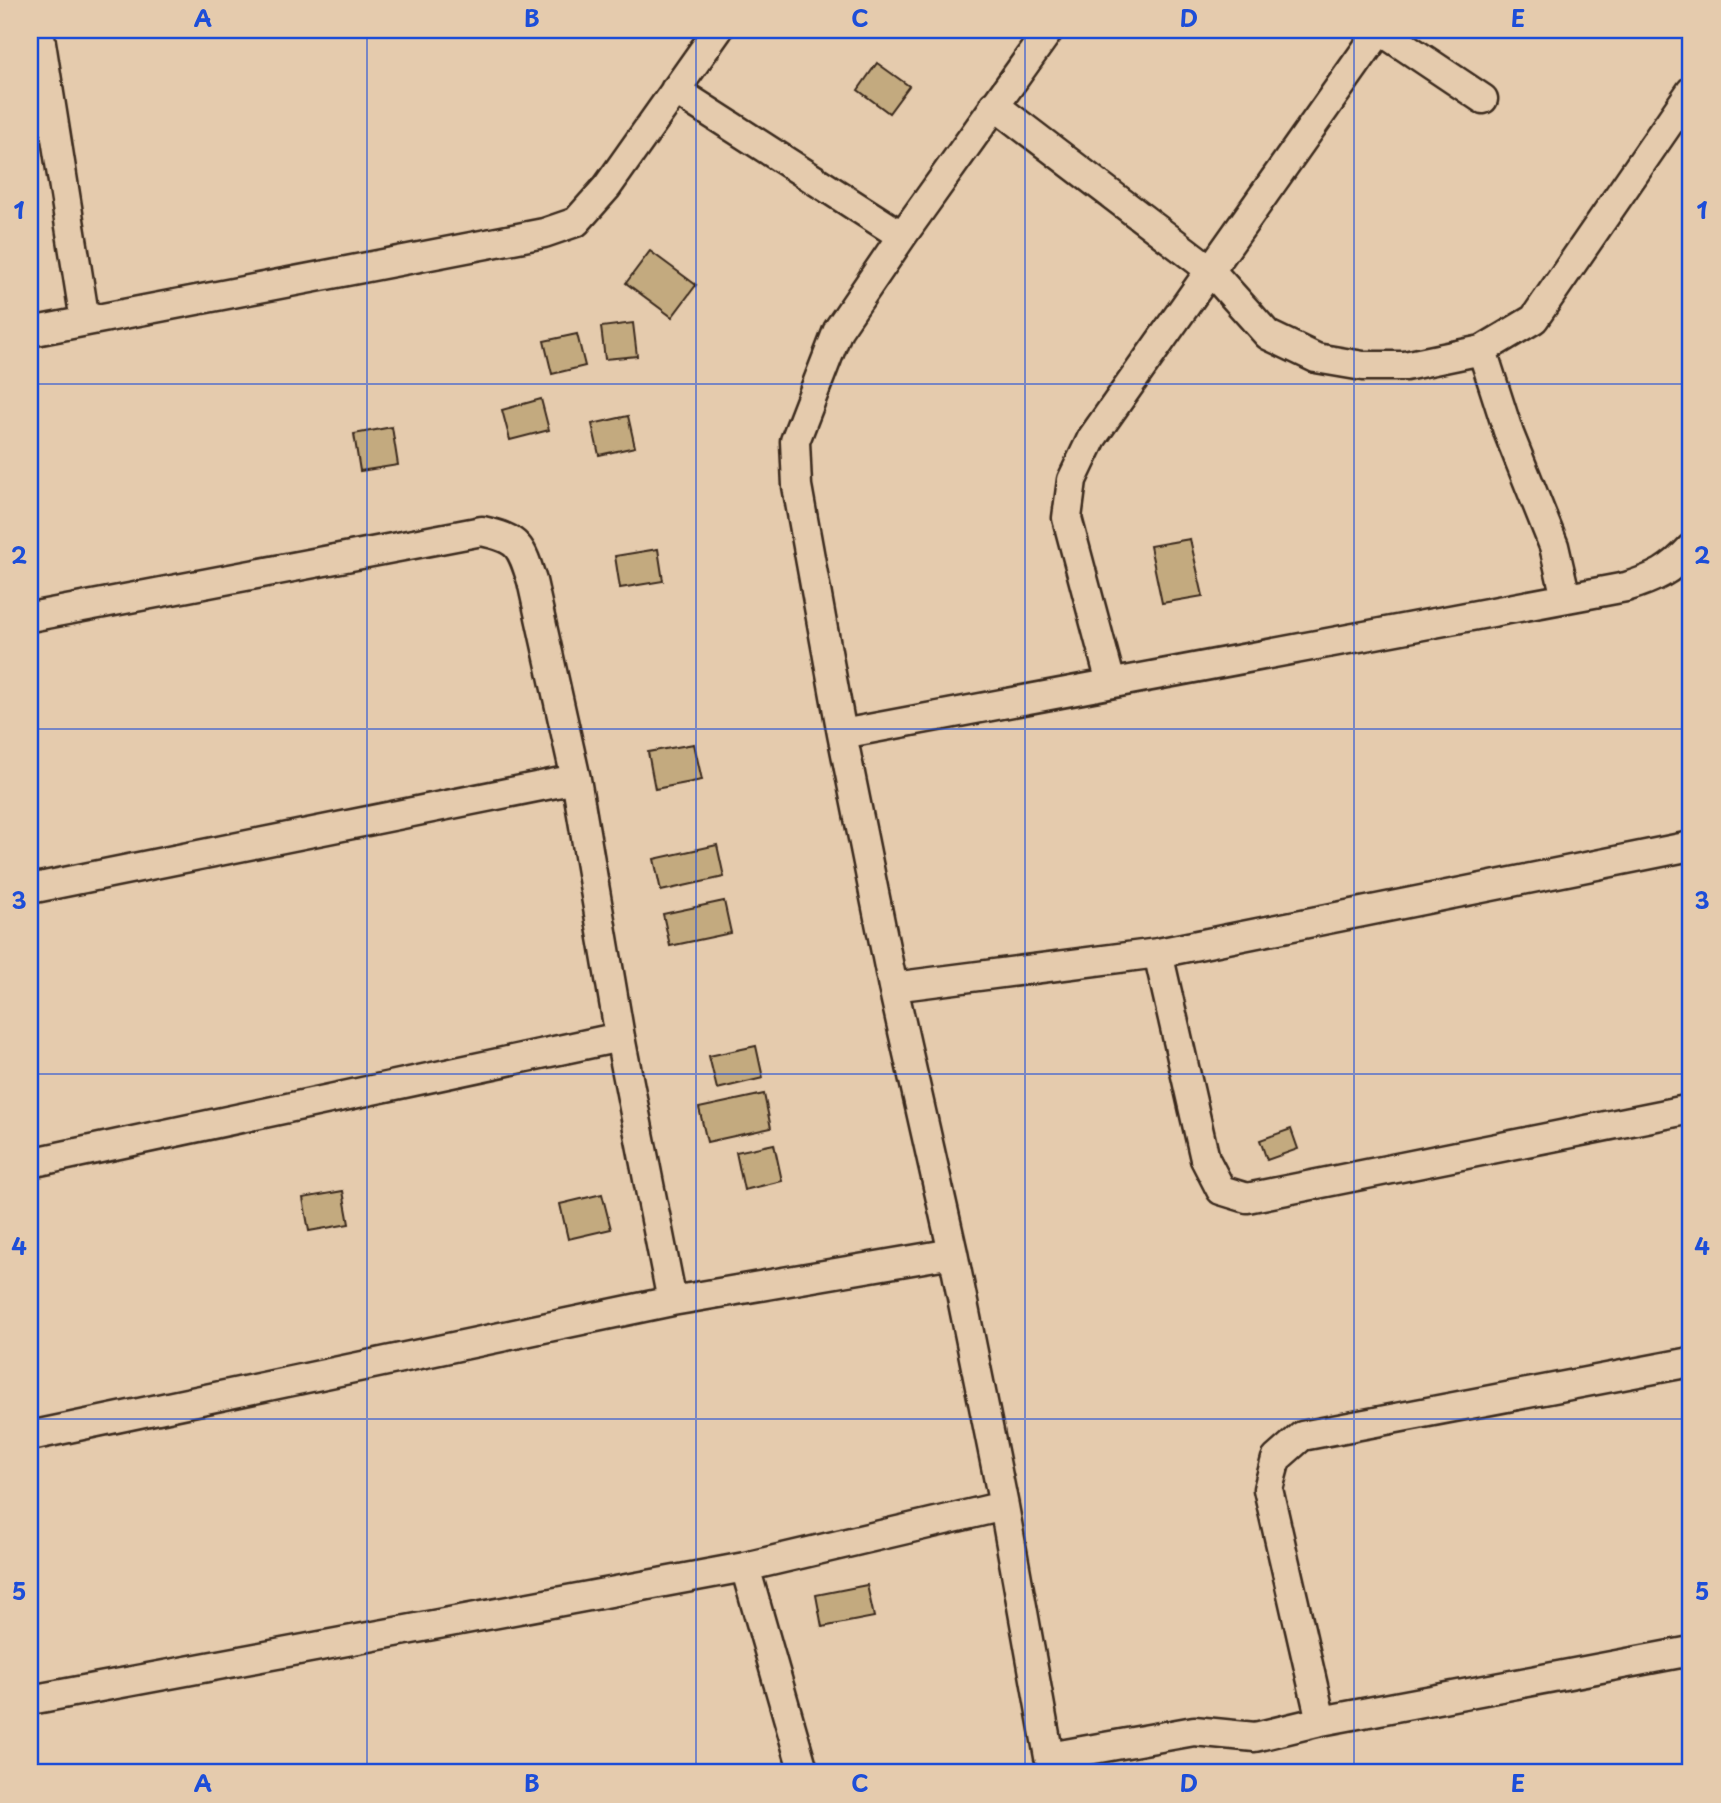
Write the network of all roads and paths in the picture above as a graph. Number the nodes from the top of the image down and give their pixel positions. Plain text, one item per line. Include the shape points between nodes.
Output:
1 (39, 30) edge
2 (718, 30) edge
3 (1049, 30) edge
4 (1380, 30) edge
5 (676, 90) junction
6 (1691, 91) edge
7 (1483, 99) dead end
8 (994, 106) junction
9 (902, 236) junction
10 (1209, 269) junction
11 (85, 321) junction
12 (30, 332) edge
13 (1482, 349) junction
14 (1691, 548) edge
15 (1566, 598) junction
16 (30, 617) edge
17 (1111, 683) junction
18 (842, 734) junction
19 (576, 779) junction
20 (1691, 846) edge
21 (30, 889) edge
22 (1158, 953) junction
23 (893, 987) junction
24 (621, 1037) junction
25 (1691, 1109) edge
26 (30, 1163) edge
27 (953, 1253) junction
28 (672, 1301) junction
29 (1691, 1362) edge
30 (30, 1436) edge
31 (1004, 1506) junction
32 (745, 1567) junction
33 (1691, 1651) edge
34 (30, 1700) edge
35 (1321, 1721) junction
36 (804, 1773) edge

1 - 11 street
2 - 5 street
3 - 8 street
4 - 7 street
4 - 10 street
5 - 9 street
5 - 11 street via 607,187 576,222 544,233
6 - 13 street via 1534,320
8 - 9 street
8 - 10 street
9 - 18 street via 838,330 795,441 797,486
10 - 13 street via 1268,335 1316,358 1363,366 1405,366
10 - 17 street via 1092,438 1072,480 1067,518
11 - 12 street
13 - 15 street via 1509,434 1555,547
14 - 15 street via 1654,579
15 - 17 street
16 - 19 street via 482,531 503,535 523,550
17 - 18 street
18 - 23 street
19 - 21 street
19 - 24 street
20 - 22 street
22 - 23 street
22 - 25 street via 1205,1159 1222,1189 1247,1198
23 - 27 street
24 - 26 street
24 - 28 street
27 - 28 street
27 - 31 street
28 - 30 street
29 - 35 street via 1301,1436 1276,1459 1268,1489
31 - 32 street
31 - 35 street via 1049,1756 1194,1731 1255,1737
32 - 34 street
32 - 36 street
33 - 35 street

